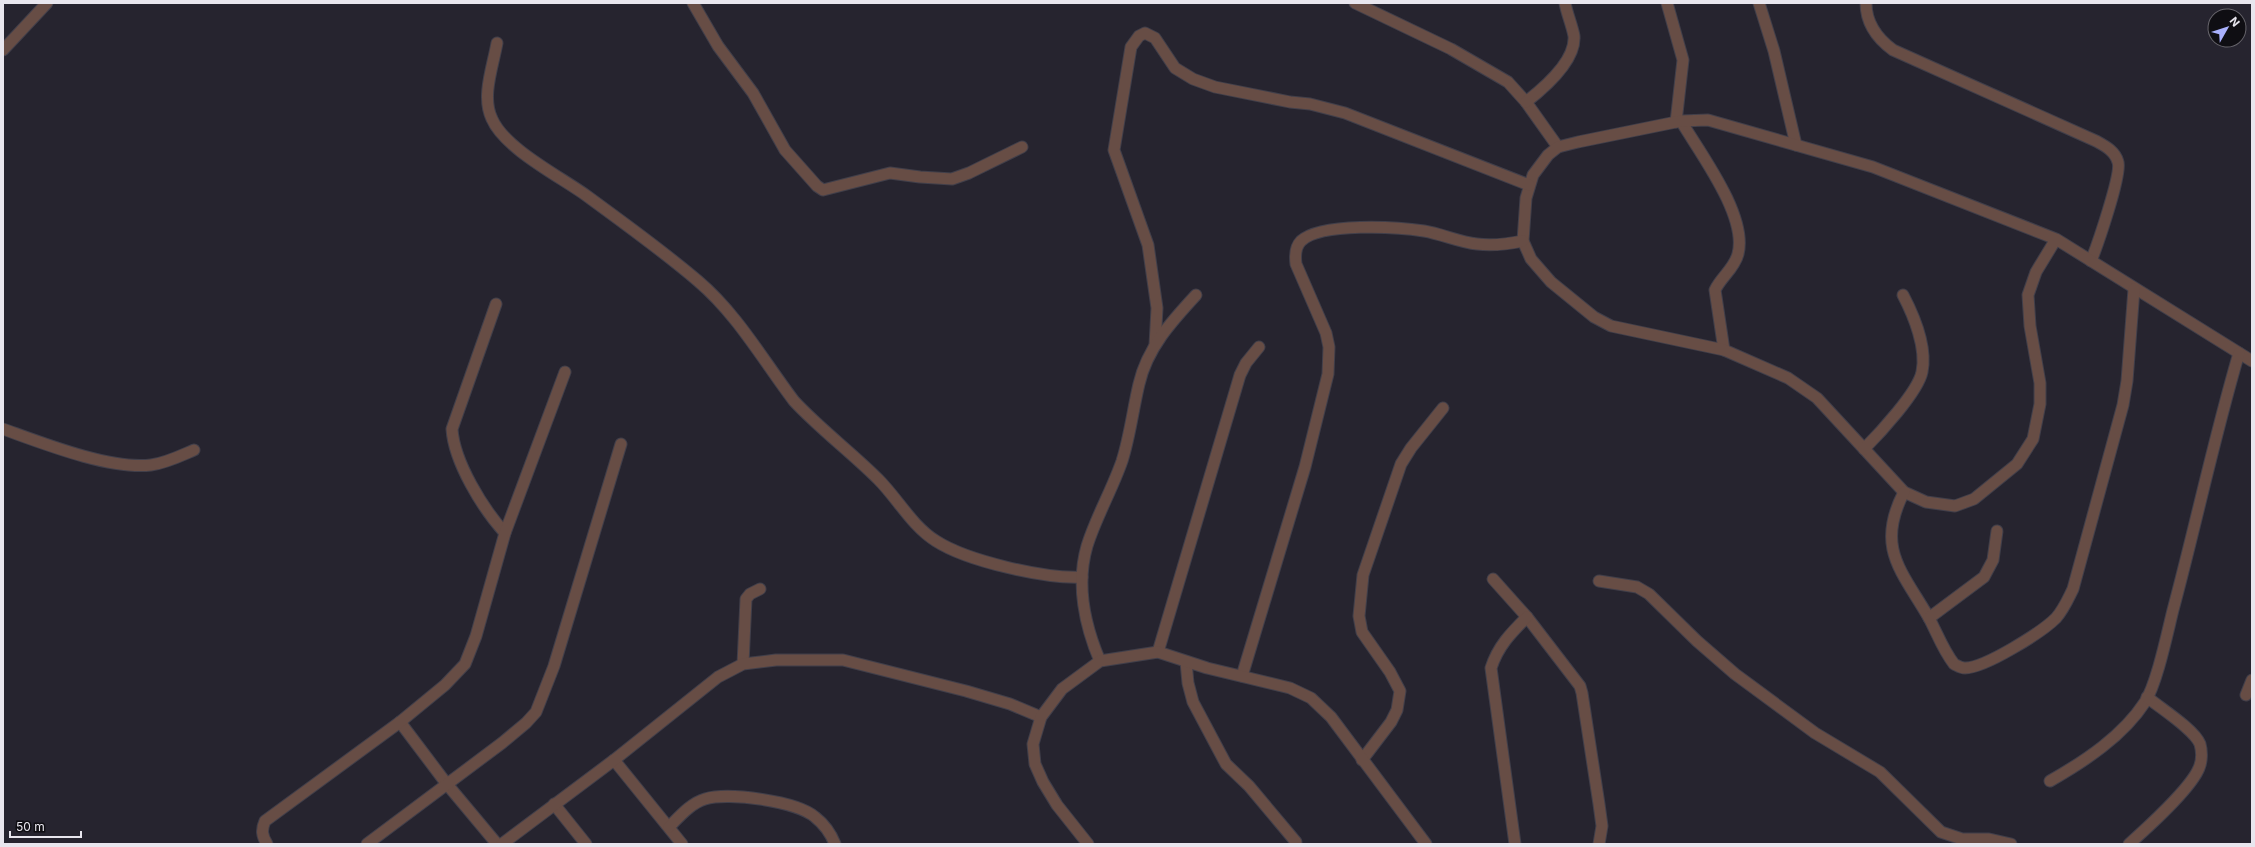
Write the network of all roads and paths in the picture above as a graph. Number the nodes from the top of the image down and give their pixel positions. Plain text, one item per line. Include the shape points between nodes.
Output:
1 (47, 3) edge
2 (693, 3) edge
3 (1355, 3) edge
4 (1565, 3) edge
5 (1667, 3) edge
6 (1759, 3) edge
7 (1866, 3) edge
8 (497, 43) dead end
9 (3, 50) edge
10 (1526, 102) junction
11 (1678, 122) junction
12 (1796, 145) junction
13 (1022, 147) dead end
14 (1558, 147) junction
15 (1529, 185) junction
16 (2056, 239) junction
17 (1523, 241) junction
18 (2091, 261) junction
19 (2134, 289) junction
20 (1196, 295) dead end
21 (1903, 295) dead end
22 (496, 304) dead end
23 (1155, 345) junction
24 (1259, 347) dead end
25 (1724, 350) junction
26 (2239, 353) junction
27 (2252, 361) edge
28 (565, 372) dead end
29 (1443, 408) dead end
30 (3, 429) edge
31 (621, 444) dead end
32 (1864, 449) junction
33 (194, 450) dead end
34 (1904, 492) junction
35 (1997, 530) dead end
36 (505, 533) junction
37 (1082, 577) junction
38 (1493, 579) dead end
39 (1598, 581) dead end
40 (760, 589) dead end
41 (1526, 617) junction
42 (1929, 618) junction
43 (1158, 652) junction
44 (1100, 661) junction
45 (1186, 662) junction
46 (743, 664) junction
47 (1242, 676) junction
48 (2252, 680) edge
49 (2246, 695) dead end
50 (2147, 698) junction
51 (1041, 717) junction
52 (400, 722) junction
53 (614, 760) junction
54 (1362, 760) junction
55 (2050, 781) dead end
56 (446, 784) junction
57 (554, 804) junction
58 (668, 827) junction
59 (1296, 842) dead end
60 (267, 844) edge
61 (367, 844) edge
62 (497, 844) edge
63 (502, 844) edge
64 (586, 844) edge
65 (682, 844) edge
66 (835, 844) edge
67 (1088, 844) edge
68 (1426, 844) edge
69 (1515, 844) edge
70 (1599, 844) edge
71 (2011, 844) edge
72 (2129, 844) edge

1 - 9 street
2 - 13 street via 718,46 753,92 785,150 823,190 890,173 952,179
3 - 10 street via 1491,70 1508,82
4 - 10 street via 1574,36 1573,50 1557,73
5 - 11 street via 1684,60
6 - 12 street via 1774,51
7 - 18 street via 1874,31 1880,40 1893,50 2096,141 2112,152 2119,168
8 - 37 street via 487,108 499,130 525,154 586,196 699,282 722,303 794,401 878,479 899,501 915,524 936,542 984,561 1051,576
10 - 14 street
11 - 12 street via 1708,120
11 - 14 street
11 - 25 street via 1718,184 1736,220 1738,254 1715,290
12 - 16 street via 1880,169
14 - 15 street via 1541,162
15 - 17 street
15 - 23 street via 1345,113 1215,87 1193,79 1174,68 1154,38 1145,33 1134,40 1131,47 1114,150 1148,245 1157,308
16 - 18 street
16 - 34 street via 2036,272 2028,295 2030,326 2040,383 2037,424 2027,451 2001,478 1964,503 1955,506 1926,502
17 - 25 street via 1534,265 1542,274 1604,323 1637,333
17 - 47 street via 1477,244 1426,232 1384,227 1344,228 1308,237 1299,244 1295,253 1296,264 1326,333 1329,347 1328,374 1305,467
18 - 19 street
19 - 26 street
19 - 42 street via 2123,405 2073,588 2066,604 2044,629 2021,644 1980,664 1965,668 1959,667 1950,658
20 - 23 street
21 - 32 street via 1919,339 1923,359 1922,371 1914,389
22 - 36 street via 452,429 459,456 482,504
23 - 37 street via 1144,367 1121,462 1088,545
24 - 43 street via 1240,375
25 - 32 street via 1788,378 1805,389 1817,398
26 - 27 street
26 - 50 street via 2179,589
28 - 36 street
29 - 54 street via 1401,464 1363,575 1359,616 1362,632 1400,691 1397,710 1391,722
30 - 33 street via 45,444 120,463 150,465 167,462
31 - 56 street via 556,659 536,712 502,743
32 - 34 street
34 - 42 street via 1893,516 1890,539 1900,569
35 - 42 street via 1993,560 1984,576
36 - 52 street via 476,636 465,664
37 - 44 street via 1088,628
38 - 41 street
39 - 71 street via 1637,587 1650,594 1697,641 1735,674 1815,733 1880,772 1941,832 1962,838 1989,839
40 - 46 street via 746,599
41 - 69 street via 1504,640 1491,668
41 - 70 street via 1576,679 1582,693 1600,804 1602,826
43 - 44 street
43 - 45 street
44 - 51 street via 1062,689
45 - 47 street
45 - 59 street via 1193,702 1226,764
46 - 51 street via 776,660 843,660 966,691 1010,704
46 - 53 street via 718,678
47 - 54 street via 1290,688 1311,698 1331,717
48 - 49 street
50 - 55 street via 2133,717 2093,754
50 - 72 street via 2200,743 2201,758 2199,768 2187,785
51 - 67 street via 1033,744 1035,764 1042,782 1057,805
52 - 56 street
52 - 60 street via 265,821 262,828
53 - 57 street
53 - 58 street
54 - 68 street
56 - 61 street
56 - 62 street
57 - 63 street
57 - 64 street
58 - 65 street
58 - 66 street via 699,801 713,797 736,797 781,803 802,809 815,816

